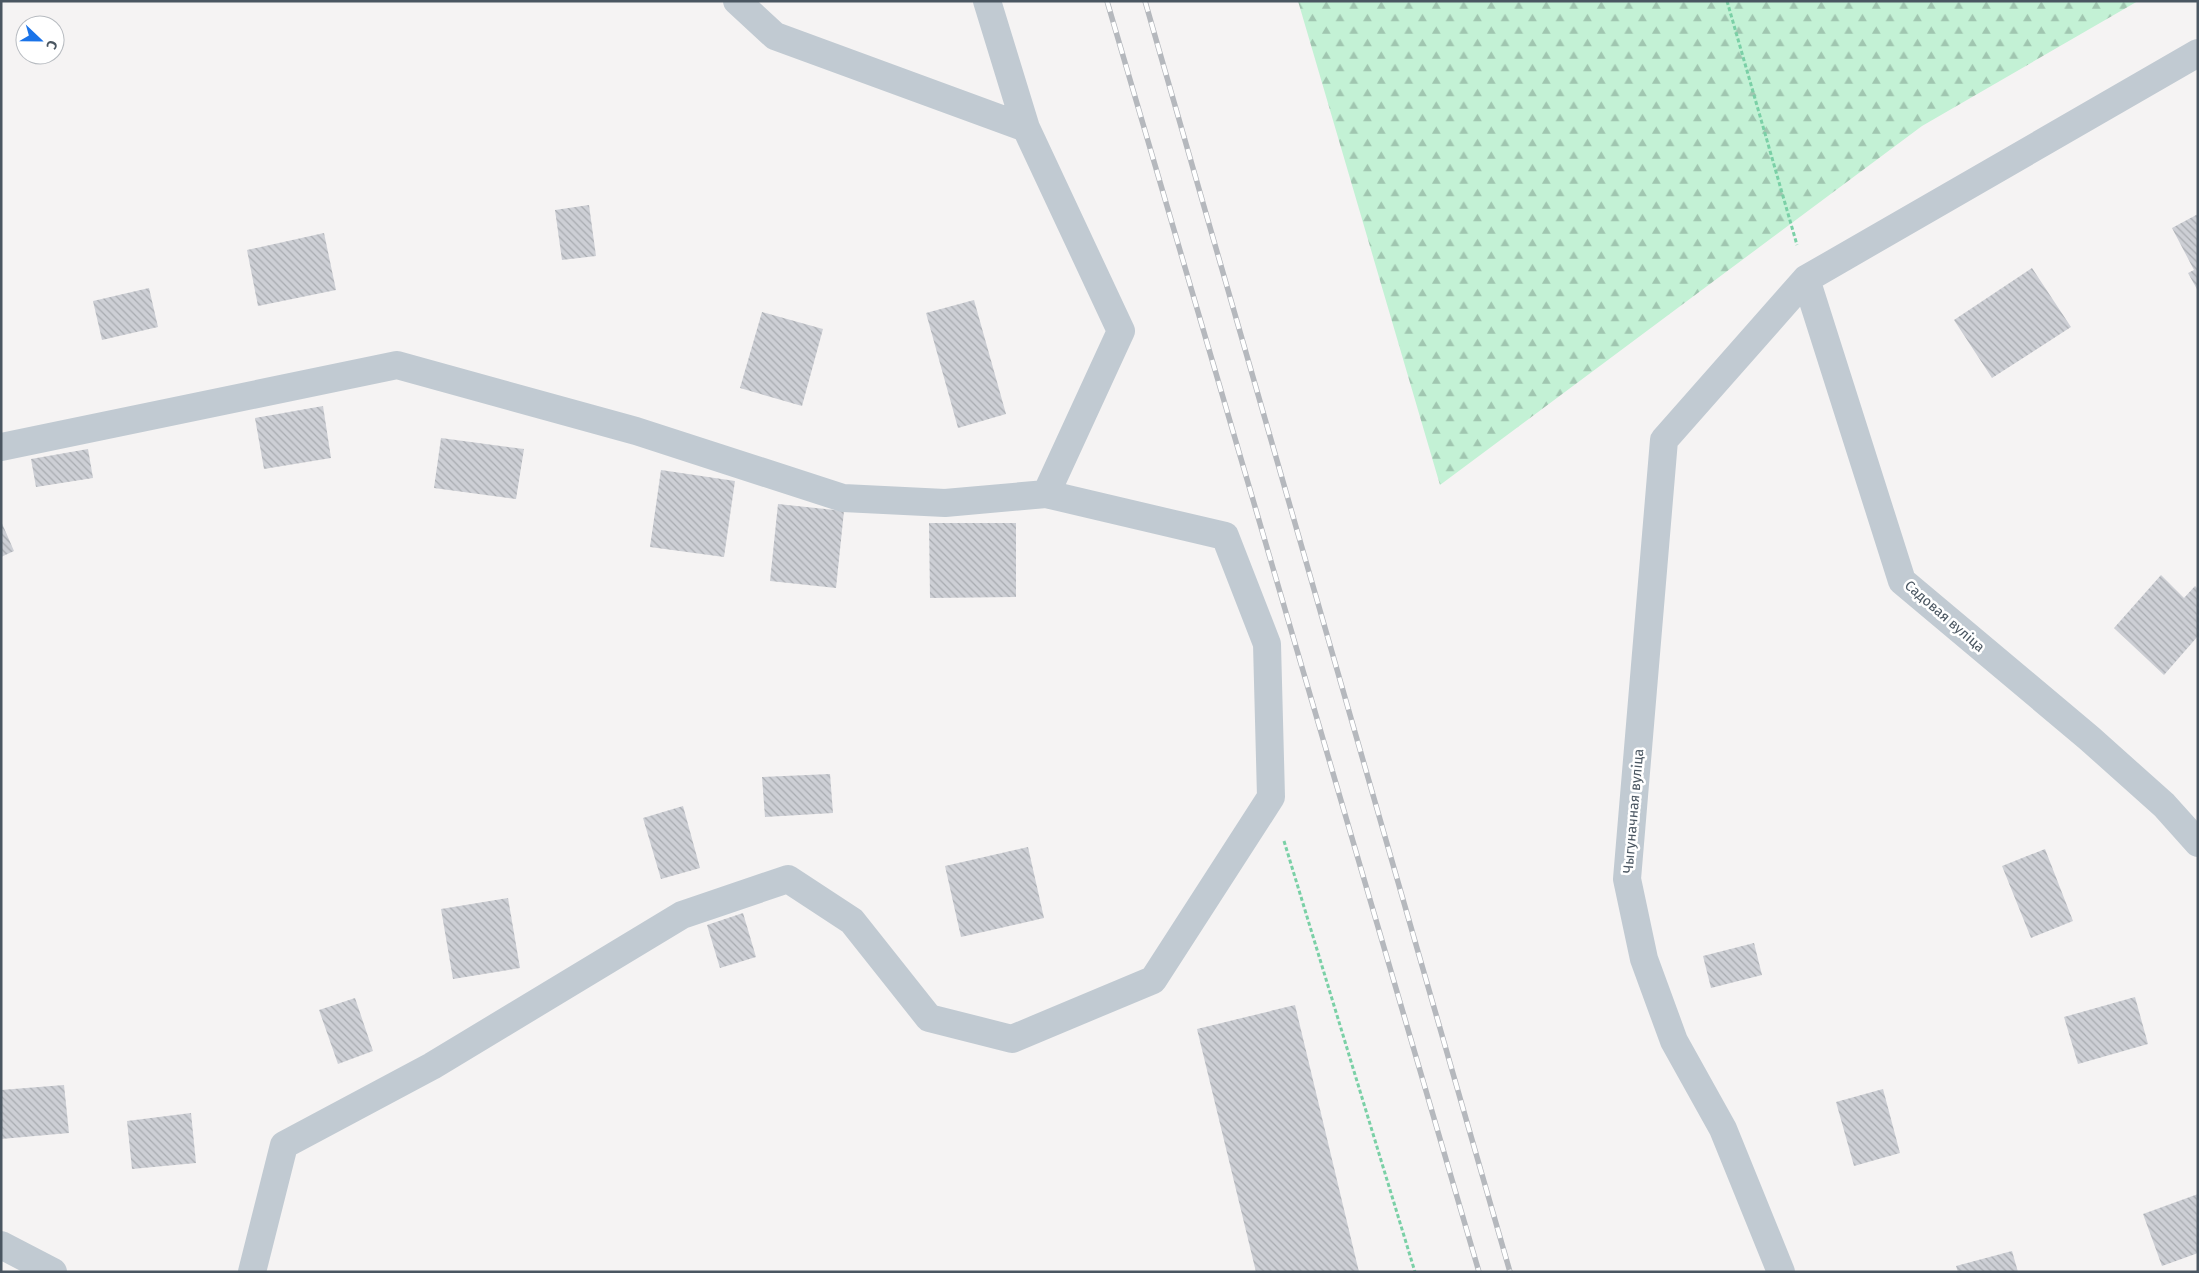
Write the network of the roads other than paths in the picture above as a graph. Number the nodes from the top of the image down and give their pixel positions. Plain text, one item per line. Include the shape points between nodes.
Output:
1 (737, 1) edge
2 (987, 1) edge
3 (2198, 53) edge
4 (1026, 128) junction
5 (1806, 279) junction
6 (1, 447) edge
7 (1046, 494) junction
8 (2198, 843) edge
9 (1, 1245) edge
10 (53, 1272) edge
11 (252, 1272) edge
12 (1781, 1272) edge

1 - 4 street via 775,36
2 - 4 street
3 - 5 street
4 - 7 street via 1121,331
5 - 8 street, Садовая вуліца via 1902,581 2158,799
5 - 12 street, Чыгуначная вуліца via 1664,440 1627,879 1644,959 1674,1041 1723,1129
6 - 7 street via 397,365 636,432 843,498 945,503
7 - 11 street via 1226,536 1267,644 1271,797 1153,980 1012,1039 929,1018 852,921 788,879 682,915 432,1066 284,1145
9 - 10 street

